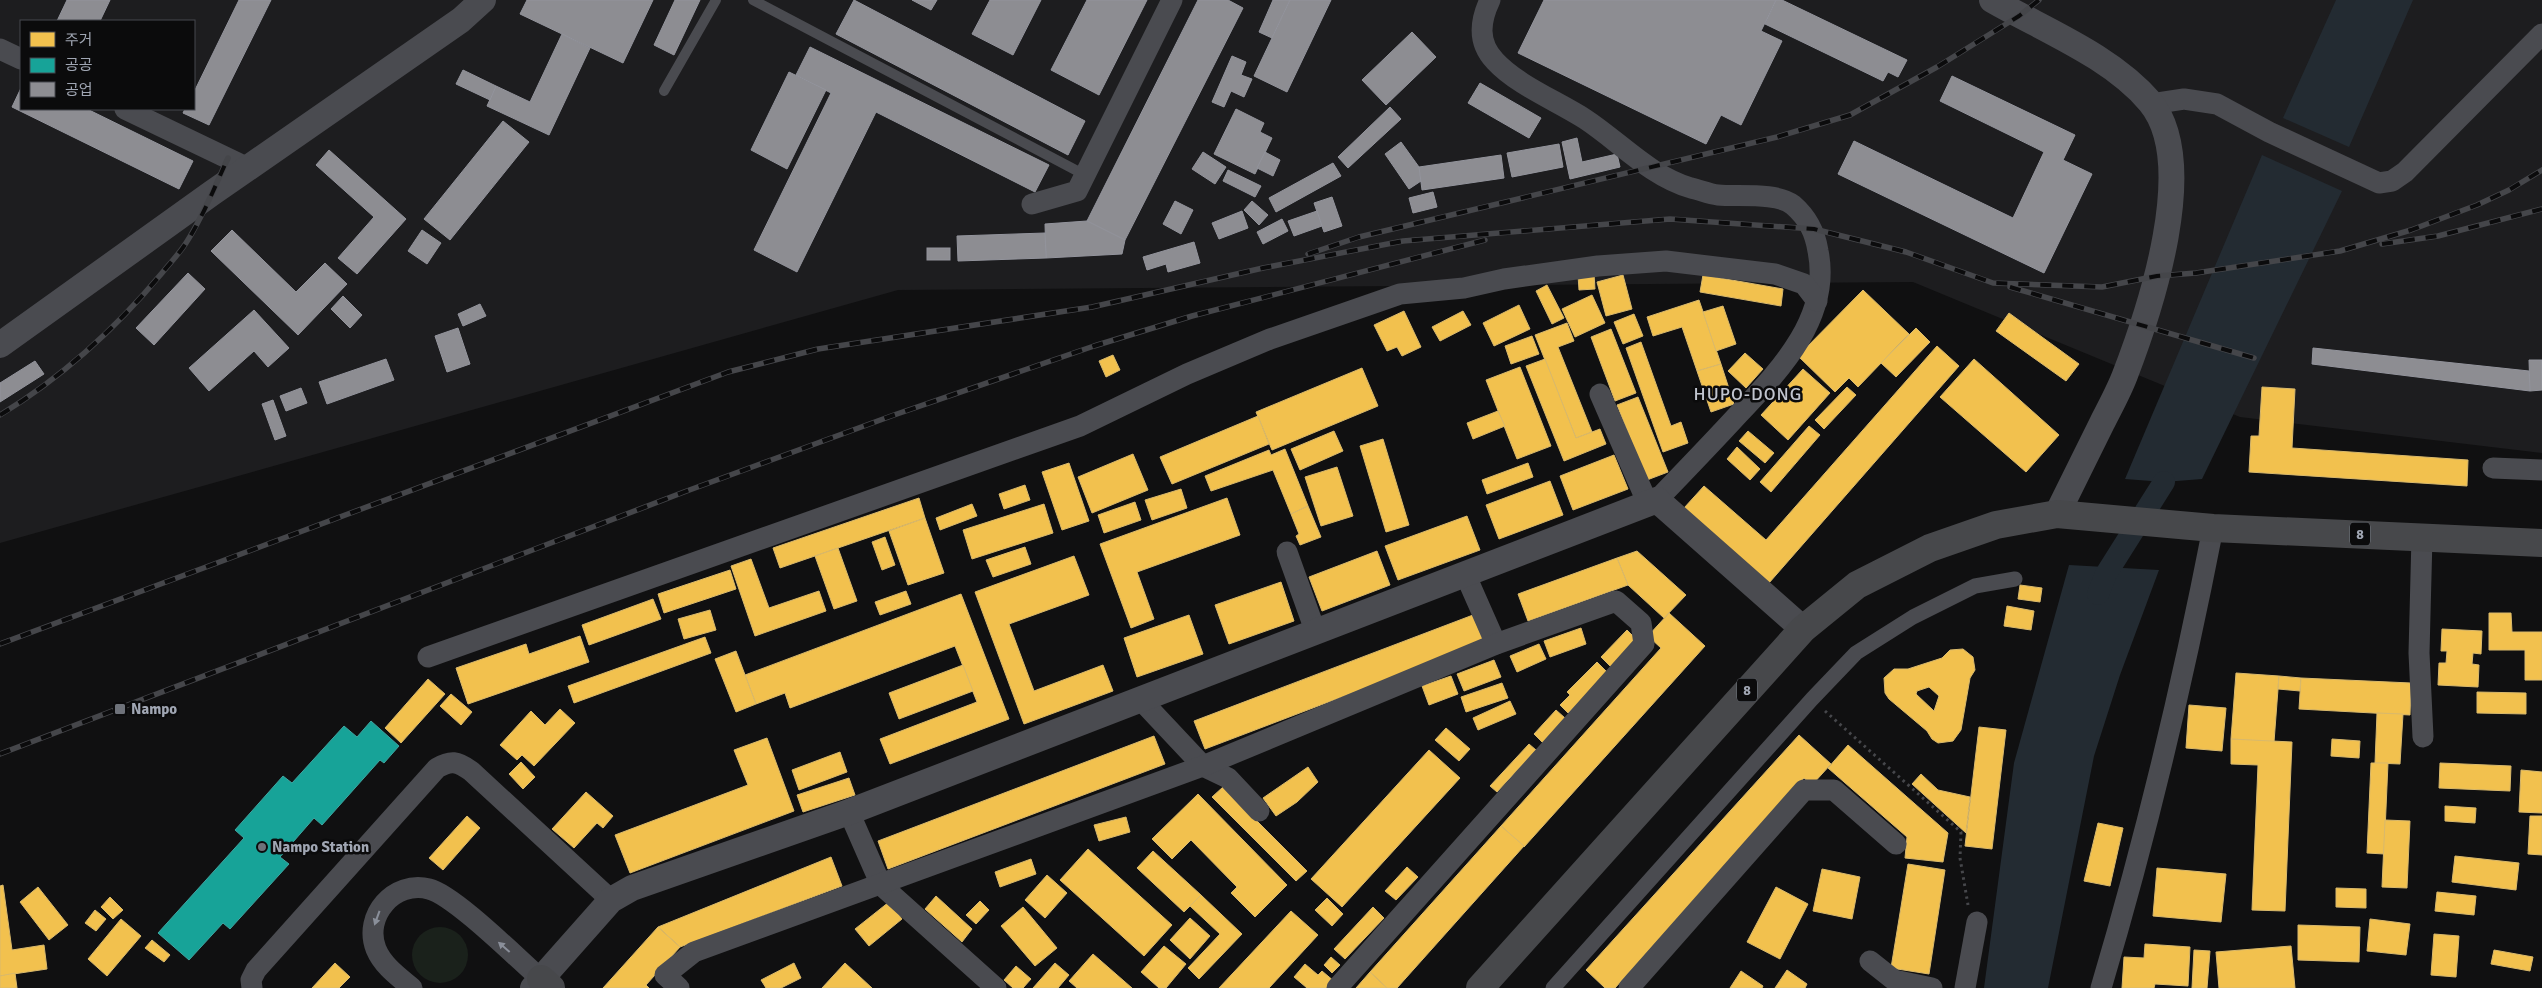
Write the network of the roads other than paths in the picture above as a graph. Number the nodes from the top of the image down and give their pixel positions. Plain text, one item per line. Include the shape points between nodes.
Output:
1 (483, 0) edge
2 (716, 0) edge
3 (754, 0) edge
4 (1172, 0) edge
5 (1490, 0) edge
6 (1992, 0) edge
7 (2542, 34) edge
8 (0, 48) edge
9 (20, 58) edge
10 (664, 91) dead end
11 (2151, 104) junction
12 (127, 110) edge
13 (248, 168) junction
14 (1086, 175) junction
15 (1032, 204) dead end
16 (1817, 301) junction
17 (0, 345) edge
18 (1600, 394) dead end
19 (2493, 468) dead end
20 (2542, 470) edge
21 (1653, 502) junction
22 (2057, 514) junction
23 (2213, 528) junction
24 (2422, 537) junction
25 (2542, 543) edge
26 (1287, 552) dead end
27 (1466, 576) junction
28 (2015, 579) dead end
29 (1803, 630) junction
30 (1316, 633) junction
31 (1496, 644) junction
32 (428, 657) dead end
33 (1141, 700) junction
34 (2423, 737) dead end
35 (1203, 766) junction
36 (1259, 810) dead end
37 (849, 812) junction
38 (1896, 844) dead end
39 (881, 885) junction
40 (611, 900) junction
41 (1977, 922) road end
42 (1870, 961) dead end
43 (541, 985) edge
44 (252, 988) edge
45 (412, 988) edge
46 (679, 988) edge
47 (996, 988) edge
48 (1337, 988) edge
49 (1480, 988) edge
50 (1553, 988) edge
51 (1629, 988) edge
52 (1932, 988) edge
53 (1965, 988) edge
54 (2101, 988) edge

1 - 13 street via 461,20
2 - 10 lane
3 - 14 lane
4 - 14 street
5 - 16 street via 1481,19 1484,42 1494,60 1587,120 1649,167 1689,187 1718,195 1759,195 1792,204 1814,229 1821,266
6 - 11 street via 2102,61 2135,86
7 - 11 street via 2454,124 2392,181 2379,183 2217,104 2184,99
8 - 9 street
11 - 22 street via 2168,140 2172,165 2169,210 2157,276 2125,376
12 - 13 street
13 - 17 street
14 - 15 street via 1077,191
16 - 21 street via 1806,329 1788,359
16 - 32 street via 1804,284 1775,274 1666,261 1598,266 1464,288 1400,294 1270,339 1187,374 1080,426
18 - 21 street
19 - 20 street
21 - 27 street
21 - 29 street
22 - 23 main road, 8
22 - 29 main road, 8 via 1996,525 1930,548 1857,585
23 - 24 main road, 8
23 - 54 street via 2168,733
24 - 25 main road, 8
24 - 34 street via 2419,653
26 - 30 street
27 - 30 street
27 - 31 street
28 - 50 street via 1975,586 1913,617 1856,653
29 - 49 main road, 8
30 - 33 street
31 - 35 street
31 - 48 street via 1616,601 1641,623 1644,644
33 - 35 street
33 - 37 street
35 - 36 street via 1228,778
35 - 39 street
37 - 39 street
37 - 40 street via 632,888
38 - 51 street via 1834,790 1804,790
39 - 46 street via 694,952 665,975
39 - 47 street
40 - 43 street
40 - 44 street via 471,771 459,762 448,762 437,768 256,970 251,980
41 - 53 street
42 - 52 street via 1894,980
43 -> 45 street via 450,899 428,888 415,887 403,890 383,904 377,914 373,936 380,958

